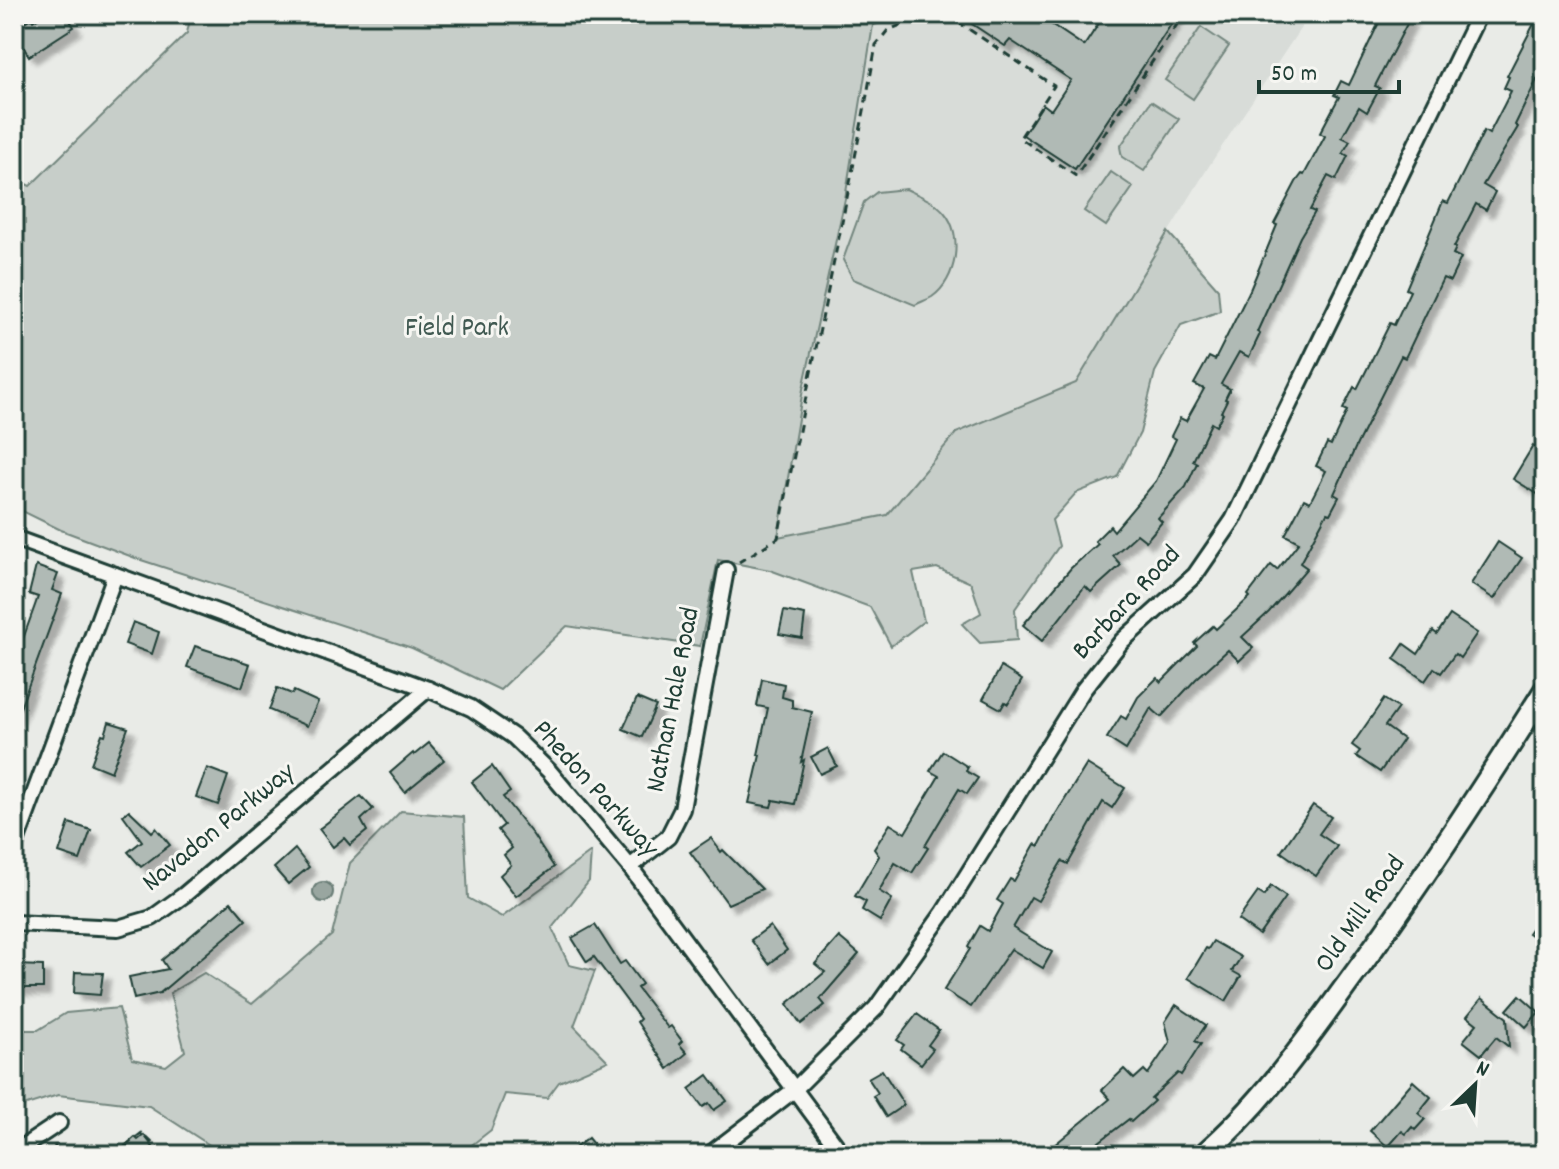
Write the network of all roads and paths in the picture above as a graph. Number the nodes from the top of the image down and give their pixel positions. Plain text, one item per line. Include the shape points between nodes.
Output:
1 (930, 14) edge
2 (946, 14) edge
3 (1184, 14) edge
4 (1479, 14) edge
5 (14, 538) edge
6 (726, 570) joint
7 (115, 575) junction
8 (428, 689) junction
9 (1545, 690) edge
10 (14, 848) edge
11 (630, 867) junction
12 (14, 923) edge
13 (794, 1090) junction
14 (59, 1123) dead end
15 (14, 1153) edge
16 (114, 1155) edge
17 (164, 1155) edge
18 (709, 1155) edge
19 (843, 1155) edge
20 (1203, 1155) edge

1 - 6 path via 888,30 876,45 778,538
2 - 3 path via 1054,86 1020,138 1076,176
4 - 13 street, Barbara Road via 1233,520 1195,575 1122,641 1083,690 944,912 876,1008
5 - 7 street, Phedon Parkway
6 - 11 street, Nathan Hale Road via 682,809 668,837
7 - 8 street, Phedon Parkway
7 - 10 street
8 - 11 street, Phedon Parkway via 471,708 514,737
8 - 12 street, Navadon Parkway via 152,918 118,928
9 - 20 street, Old Mill Road via 1331,1008 1273,1083
11 - 13 street, Phedon Parkway
13 - 18 street, Barbara Road
13 - 19 street, Phedon Parkway
14 - 15 street
16 - 17 path via 142,1133

